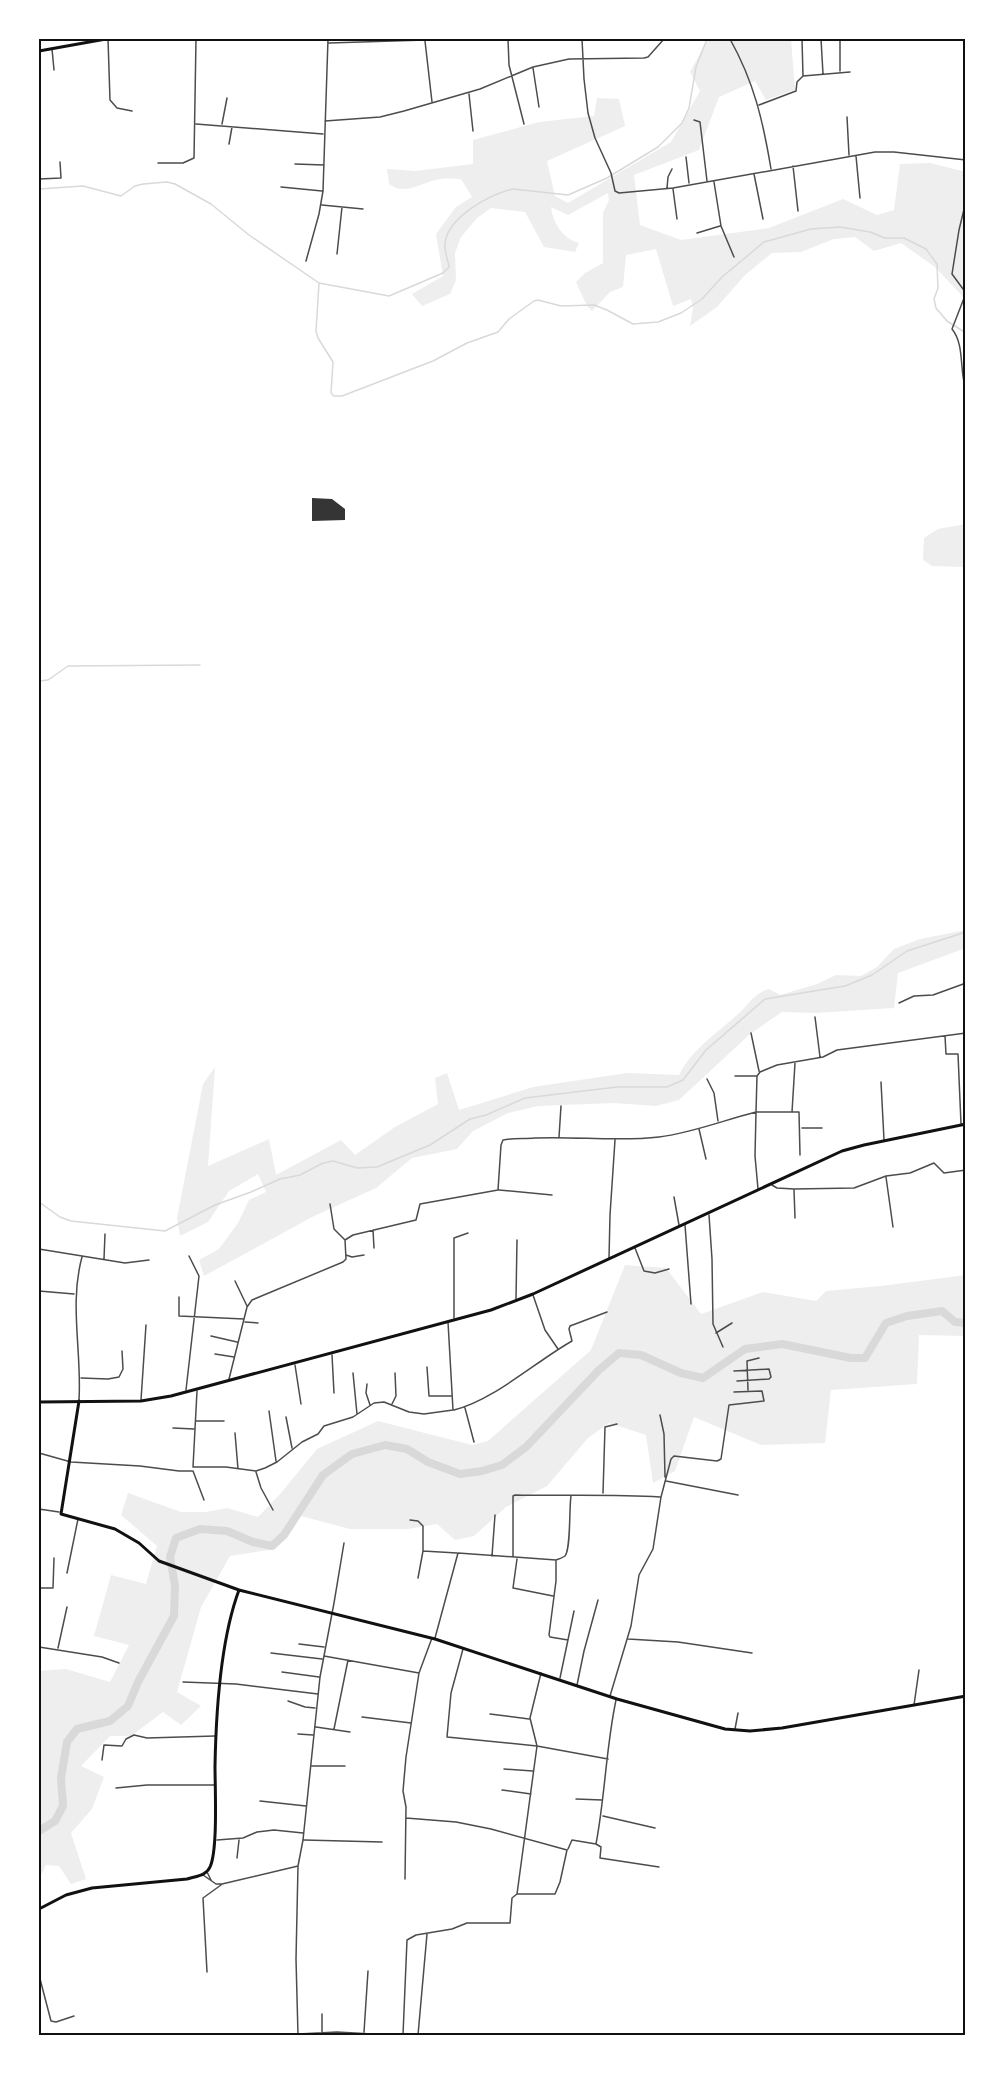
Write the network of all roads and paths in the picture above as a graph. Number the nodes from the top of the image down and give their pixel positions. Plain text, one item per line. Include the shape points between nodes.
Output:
1 (107, 39) edge
2 (196, 39) edge
3 (328, 39) edge
4 (425, 39) edge
5 (508, 39) edge
6 (582, 39) edge
7 (664, 39) edge
8 (730, 39) edge
9 (802, 39) edge
10 (821, 39) edge
11 (840, 39) edge
12 (328, 43) junction
13 (52, 48) junction
14 (39, 51) edge
15 (582, 58) junction
16 (532, 67) junction
17 (54, 70) dead end
18 (840, 72) junction
19 (850, 72) dead end
20 (823, 74) junction
21 (511, 75) junction
22 (803, 76) junction
23 (469, 93) junction
24 (226, 98) dead end
25 (432, 103) junction
26 (759, 105) junction
27 (539, 107) dead end
28 (132, 111) dead end
29 (847, 117) dead end
30 (694, 120) dead end
31 (325, 122) junction
32 (195, 124) junction
33 (524, 124) dead end
34 (222, 125) junction
35 (232, 126) junction
36 (473, 132) dead end
37 (324, 134) junction
38 (229, 144) dead end
39 (856, 155) junction
40 (849, 156) junction
41 (686, 158) dead end
42 (966, 160) edge
43 (39, 162) edge
44 (60, 162) dead end
45 (158, 163) dead end
46 (296, 164) dead end
47 (324, 165) junction
48 (793, 165) junction
49 (672, 169) dead end
50 (771, 170) junction
51 (754, 173) junction
52 (40, 179) edge
53 (714, 181) junction
54 (707, 182) junction
55 (689, 185) junction
56 (281, 187) dead end
57 (673, 188) junction
58 (667, 189) junction
59 (323, 191) junction
60 (860, 198) dead end
61 (966, 201) edge
62 (321, 205) junction
63 (342, 207) junction
64 (363, 209) dead end
65 (798, 211) dead end
66 (677, 219) dead end
67 (763, 219) dead end
68 (721, 226) junction
69 (697, 233) dead end
70 (337, 254) dead end
71 (734, 257) dead end
72 (306, 261) dead end
73 (966, 390) edge
74 (966, 983) edge
75 (899, 1003) dead end
76 (815, 1017) dead end
77 (751, 1033) dead end
78 (966, 1033) edge
79 (945, 1036) junction
80 (820, 1058) junction
81 (795, 1062) junction
82 (760, 1072) junction
83 (735, 1076) dead end
84 (757, 1076) junction
85 (707, 1078) dead end
86 (881, 1082) dead end
87 (561, 1106) dead end
88 (756, 1112) junction
89 (792, 1112) junction
90 (718, 1121) junction
91 (966, 1124) edge
92 (961, 1125) junction
93 (699, 1128) junction
94 (801, 1128) junction
95 (822, 1128) dead end
96 (559, 1137) junction
97 (615, 1139) junction
98 (884, 1141) junction
99 (800, 1155) dead end
100 (706, 1159) dead end
101 (966, 1170) edge
102 (886, 1176) junction
103 (771, 1184) junction
104 (794, 1189) junction
105 (498, 1190) junction
106 (758, 1190) junction
107 (552, 1195) dead end
108 (674, 1197) dead end
109 (330, 1204) dead end
110 (708, 1213) junction
111 (795, 1218) dead end
112 (685, 1224) junction
113 (679, 1227) junction
114 (893, 1227) dead end
115 (373, 1230) junction
116 (468, 1233) dead end
117 (105, 1234) dead end
118 (345, 1240) junction
119 (517, 1240) dead end
120 (635, 1247) junction
121 (374, 1248) dead end
122 (39, 1249) edge
123 (346, 1255) junction
124 (364, 1255) dead end
125 (189, 1256) dead end
126 (82, 1257) junction
127 (609, 1259) junction
128 (104, 1260) junction
129 (149, 1260) dead end
130 (669, 1269) dead end
131 (235, 1281) dead end
132 (39, 1291) edge
133 (76, 1294) junction
134 (533, 1294) junction
135 (179, 1297) dead end
136 (516, 1300) junction
137 (690, 1304) dead end
138 (247, 1307) junction
139 (607, 1311) dead end
140 (195, 1317) junction
141 (245, 1318) junction
142 (454, 1320) junction
143 (448, 1321) junction
144 (244, 1322) junction
145 (258, 1323) dead end
146 (732, 1323) dead end
147 (146, 1325) dead end
148 (715, 1333) junction
149 (211, 1336) dead end
150 (238, 1342) junction
151 (723, 1347) dead end
152 (558, 1349) junction
153 (122, 1352) dead end
154 (215, 1354) dead end
155 (332, 1354) junction
156 (235, 1358) junction
157 (759, 1358) dead end
158 (295, 1364) junction
159 (427, 1367) dead end
160 (748, 1370) junction
161 (734, 1371) dead end
162 (353, 1373) dead end
163 (395, 1374) dead end
164 (80, 1378) junction
165 (737, 1381) dead end
166 (748, 1381) junction
167 (229, 1382) junction
168 (367, 1384) dead end
169 (197, 1390) junction
170 (748, 1391) junction
171 (734, 1392) dead end
172 (185, 1393) junction
173 (334, 1393) dead end
174 (452, 1396) junction
175 (39, 1400) edge
176 (80, 1401) junction
177 (141, 1401) junction
178 (301, 1404) dead end
179 (392, 1405) junction
180 (370, 1406) junction
181 (465, 1407) junction
182 (453, 1410) junction
183 (269, 1411) dead end
184 (358, 1415) junction
185 (660, 1415) dead end
186 (286, 1417) dead end
187 (195, 1421) junction
188 (224, 1421) dead end
189 (616, 1424) dead end
190 (173, 1428) dead end
191 (195, 1429) junction
192 (235, 1433) dead end
193 (474, 1442) dead end
194 (292, 1449) junction
195 (39, 1453) edge
196 (71, 1462) junction
197 (277, 1462) junction
198 (193, 1469) junction
199 (238, 1470) junction
200 (256, 1471) junction
201 (665, 1479) junction
202 (603, 1494) junction
203 (570, 1496) junction
204 (738, 1496) dead end
205 (661, 1497) junction
206 (204, 1500) dead end
207 (40, 1510) edge
208 (273, 1510) dead end
209 (61, 1512) junction
210 (495, 1515) dead end
211 (39, 1519) edge
212 (78, 1519) junction
213 (410, 1520) dead end
214 (344, 1543) dead end
215 (423, 1551) junction
216 (458, 1553) junction
217 (492, 1557) junction
218 (54, 1558) dead end
219 (513, 1558) junction
220 (517, 1558) junction
221 (556, 1560) junction
222 (67, 1573) dead end
223 (418, 1578) dead end
224 (39, 1588) edge
225 (239, 1590) junction
226 (554, 1596) junction
227 (598, 1600) dead end
228 (67, 1607) dead end
229 (574, 1611) dead end
230 (332, 1613) junction
231 (434, 1639) junction
232 (627, 1639) junction
233 (568, 1640) junction
234 (299, 1644) dead end
235 (39, 1647) edge
236 (325, 1647) junction
237 (463, 1648) junction
238 (58, 1649) junction
239 (271, 1653) dead end
240 (752, 1653) dead end
241 (323, 1658) junction
242 (348, 1660) junction
243 (119, 1663) dead end
244 (919, 1670) dead end
245 (282, 1672) dead end
246 (419, 1673) junction
247 (542, 1673) junction
248 (320, 1677) junction
249 (560, 1679) junction
250 (183, 1682) dead end
251 (221, 1683) junction
252 (577, 1686) junction
253 (318, 1694) junction
254 (610, 1696) junction
255 (966, 1696) edge
256 (617, 1699) junction
257 (288, 1701) dead end
258 (914, 1706) junction
259 (316, 1708) junction
260 (738, 1713) dead end
261 (490, 1714) dead end
262 (362, 1717) dead end
263 (530, 1720) junction
264 (412, 1723) junction
265 (315, 1727) junction
266 (334, 1729) junction
267 (735, 1730) junction
268 (350, 1732) dead end
269 (298, 1734) dead end
270 (314, 1735) junction
271 (216, 1736) junction
272 (537, 1746) junction
273 (608, 1759) junction
274 (102, 1760) dead end
275 (40, 1764) edge
276 (311, 1766) junction
277 (345, 1766) dead end
278 (504, 1769) dead end
279 (534, 1772) junction
280 (39, 1777) edge
281 (215, 1785) junction
282 (116, 1788) dead end
283 (502, 1790) dead end
284 (531, 1794) junction
285 (576, 1799) dead end
286 (603, 1800) junction
287 (260, 1801) dead end
288 (307, 1806) junction
289 (602, 1816) junction
290 (406, 1818) junction
291 (656, 1828) dead end
292 (304, 1833) junction
293 (525, 1838) junction
294 (239, 1839) junction
295 (214, 1840) junction
296 (303, 1840) junction
297 (382, 1842) dead end
298 (596, 1844) junction
299 (567, 1850) junction
300 (237, 1858) dead end
301 (298, 1866) junction
302 (659, 1867) dead end
303 (207, 1872) junction
304 (203, 1875) junction
305 (405, 1880) dead end
306 (211, 1881) junction
307 (222, 1884) junction
308 (517, 1894) junction
309 (39, 1910) edge
310 (427, 1933) junction
311 (368, 1971) dead end
312 (207, 1972) dead end
313 (39, 1975) edge
314 (322, 2014) dead end
315 (74, 2016) dead end
316 (322, 2033) junction
317 (364, 2033) junction
318 (298, 2035) edge
319 (388, 2035) edge
320 (403, 2035) edge
321 (418, 2035) edge

1 - 13 main road
1 - 28 street via 110,100 117,108
2 - 32 street
3 - 12 street
4 - 12 street
4 - 25 street
5 - 21 street
6 - 15 street
7 - 15 street via 644,58
8 - 26 street
9 - 22 street
10 - 20 street
11 - 18 street
12 - 31 street
13 - 14 main road
13 - 17 street
15 - 16 street
15 - 58 street via 588,113 614,186 619,193
16 - 21 street
16 - 27 street
18 - 19 street
18 - 20 street
20 - 22 street
21 - 23 street
21 - 33 street
22 - 26 street via 796,91
23 - 25 street
23 - 36 street
24 - 34 street
25 - 31 street via 380,117
26 - 50 street
29 - 40 street
30 - 54 street via 700,122
31 - 37 street
32 - 34 street
32 - 45 street via 193,159 183,164
34 - 35 street
35 - 37 street
35 - 38 street
37 - 47 street
39 - 40 street
39 - 42 street via 894,152
39 - 60 street
40 - 48 street
41 - 55 street
43 - 52 street
44 - 52 street via 61,178
46 - 47 street
47 - 59 street
48 - 50 street
48 - 65 street
49 - 58 street
50 - 51 street
51 - 53 street
51 - 67 street
53 - 54 street
53 - 68 street
54 - 55 street
55 - 57 street
56 - 59 street
57 - 58 street
57 - 66 street
59 - 62 street
61 - 73 street via 952,274 966,293 952,329 959,338
62 - 63 street
62 - 72 street
63 - 64 street
63 - 70 street
68 - 69 street
68 - 71 street
74 - 75 street
76 - 80 street
77 - 82 street
78 - 79 street
79 - 80 street via 859,1046
79 - 92 street via 946,1054 958,1054
80 - 81 street
81 - 82 street
81 - 89 street
82 - 84 street
83 - 84 street
84 - 88 street
85 - 90 street via 714,1093
86 - 98 street
87 - 96 street
88 - 89 street
88 - 90 street
88 - 106 street
89 - 94 street via 800,1113
90 - 93 street
91 - 92 main road
92 - 98 main road
93 - 97 street via 659,1137
93 - 100 street
94 - 95 street
94 - 99 street
96 - 97 street
96 - 105 street via 502,1141
97 - 127 street
98 - 103 main road via 842,1151
101 - 102 street via 944,1173 934,1163 910,1173
102 - 104 street via 854,1188
102 - 114 street
103 - 104 street
103 - 106 main road
104 - 111 street
105 - 107 street
105 - 115 street via 420,1204 416,1220
106 - 110 main road
108 - 113 street
109 - 118 street via 334,1229
110 - 112 main road
110 - 148 street
112 - 113 main road
112 - 137 street
113 - 120 main road
115 - 118 street
115 - 121 street
116 - 142 street via 454,1238
117 - 128 street
118 - 123 street
119 - 136 street
120 - 127 main road
120 - 130 street via 644,1271
122 - 126 street
123 - 124 street
123 - 138 street via 343,1262 250,1302
125 - 140 street via 199,1276
126 - 128 street
126 - 133 street
127 - 134 main road
128 - 129 street
131 - 138 street
132 - 133 street
133 - 164 street
134 - 136 main road
134 - 152 street via 545,1330
135 - 140 street via 178,1316
136 - 142 main road
138 - 141 street
139 - 152 street via 570,1326 573,1340
140 - 141 street
140 - 172 street
141 - 144 street
142 - 143 main road
143 - 155 main road
143 - 174 street
144 - 145 street
144 - 150 street
146 - 148 street
147 - 177 street
148 - 151 street
149 - 150 street
150 - 156 street
152 - 181 street via 504,1387
153 - 164 street via 123,1369 119,1377
154 - 156 street
155 - 158 main road
155 - 173 street
156 - 167 street
157 - 160 street via 747,1361
158 - 167 main road
158 - 178 street
159 - 174 street via 429,1396
160 - 161 street
160 - 166 street
160 - 166 street via 769,1369 771,1377
162 - 184 street
163 - 179 street via 396,1396
164 - 176 street
165 - 166 street
166 - 170 street
167 - 169 main road
168 - 180 street
169 - 172 main road
169 - 187 street
170 - 171 street
170 - 201 street via 762,1391 764,1401 729,1405 721,1459 674,1456
172 - 177 main road
174 - 182 street
175 - 176 main road
176 - 177 main road
176 - 196 main road
179 - 180 street via 379,1402
179 - 182 street via 424,1414
180 - 184 street
181 - 182 street
181 - 193 street
183 - 197 street
184 - 194 street via 324,1426
185 - 201 street
186 - 194 street
187 - 188 street
187 - 191 street
189 - 202 street via 605,1427
190 - 191 street
191 - 198 street
192 - 199 street
194 - 197 street
195 - 196 street
196 - 198 street via 179,1472
196 - 209 main road
197 - 200 street
198 - 199 street
198 - 206 street
199 - 200 street
200 - 208 street
201 - 204 street
201 - 205 street
202 - 203 street
202 - 205 street
203 - 219 street via 514,1495
203 - 221 street via 567,1551
205 - 232 street via 653,1549 639,1575
207 - 209 street
207 - 211 street
209 - 212 main road
210 - 217 street
212 - 222 street
212 - 225 main road via 121,1531 165,1563
213 - 215 street via 423,1526
214 - 230 street
215 - 216 street
215 - 223 street
216 - 217 street
216 - 231 street
217 - 219 street
218 - 224 street via 53,1587
219 - 220 street
220 - 221 street
220 - 226 street via 513,1587
221 - 226 street
225 - 230 main road
225 - 251 main road
226 - 233 street via 549,1636
227 - 252 street
228 - 238 street
229 - 233 street
230 - 231 main road
230 - 236 street
231 - 237 main road
231 - 246 street
232 - 240 street
232 - 254 street
233 - 249 street
234 - 236 street
235 - 238 street
236 - 241 street
237 - 247 main road
237 - 272 street via 451,1693 447,1737
238 - 243 street
239 - 241 street
241 - 242 street
241 - 248 street
242 - 246 street
242 - 266 street
244 - 258 street
245 - 248 street
246 - 264 street
247 - 249 main road
247 - 263 street
248 - 253 street
249 - 252 main road
250 - 251 street
251 - 253 street
251 - 271 main road
252 - 254 main road
253 - 259 street
254 - 256 main road
255 - 258 main road
256 - 267 main road
256 - 273 street
257 - 259 street
258 - 267 main road via 782,1728
259 - 265 street
260 - 267 street
261 - 263 street
262 - 264 street
263 - 272 street
264 - 290 street via 404,1787
265 - 266 street
265 - 270 street
266 - 268 street
269 - 270 street
270 - 276 street
271 - 274 street via 134,1735 122,1746 105,1745
271 - 281 main road
272 - 273 street
272 - 279 street
273 - 286 street
275 - 280 street
276 - 277 street
276 - 288 street
278 - 279 street
279 - 284 street
281 - 282 street
281 - 295 main road
283 - 284 street
284 - 293 street
285 - 286 street
286 - 289 street
287 - 288 street
288 - 292 street
289 - 291 street
289 - 298 street
290 - 293 street via 456,1822
290 - 305 street
292 - 294 street via 274,1830
292 - 296 street
293 - 299 street
293 - 308 street
294 - 295 street
294 - 300 street
295 - 303 main road
296 - 297 street
296 - 301 street
298 - 299 street via 572,1840
298 - 302 street via 601,1847 600,1858
299 - 308 street via 555,1894
301 - 307 street
301 - 318 street
303 - 304 main road
303 - 306 street
304 - 306 street
304 - 309 main road via 92,1888
306 - 307 street
307 - 312 street via 203,1898
308 - 310 street via 512,1898 510,1923 474,1922
310 - 320 street via 406,1941
310 - 321 street
311 - 317 street
313 - 315 street via 51,2021
314 - 316 street
316 - 317 street
316 - 318 street
317 - 319 street

